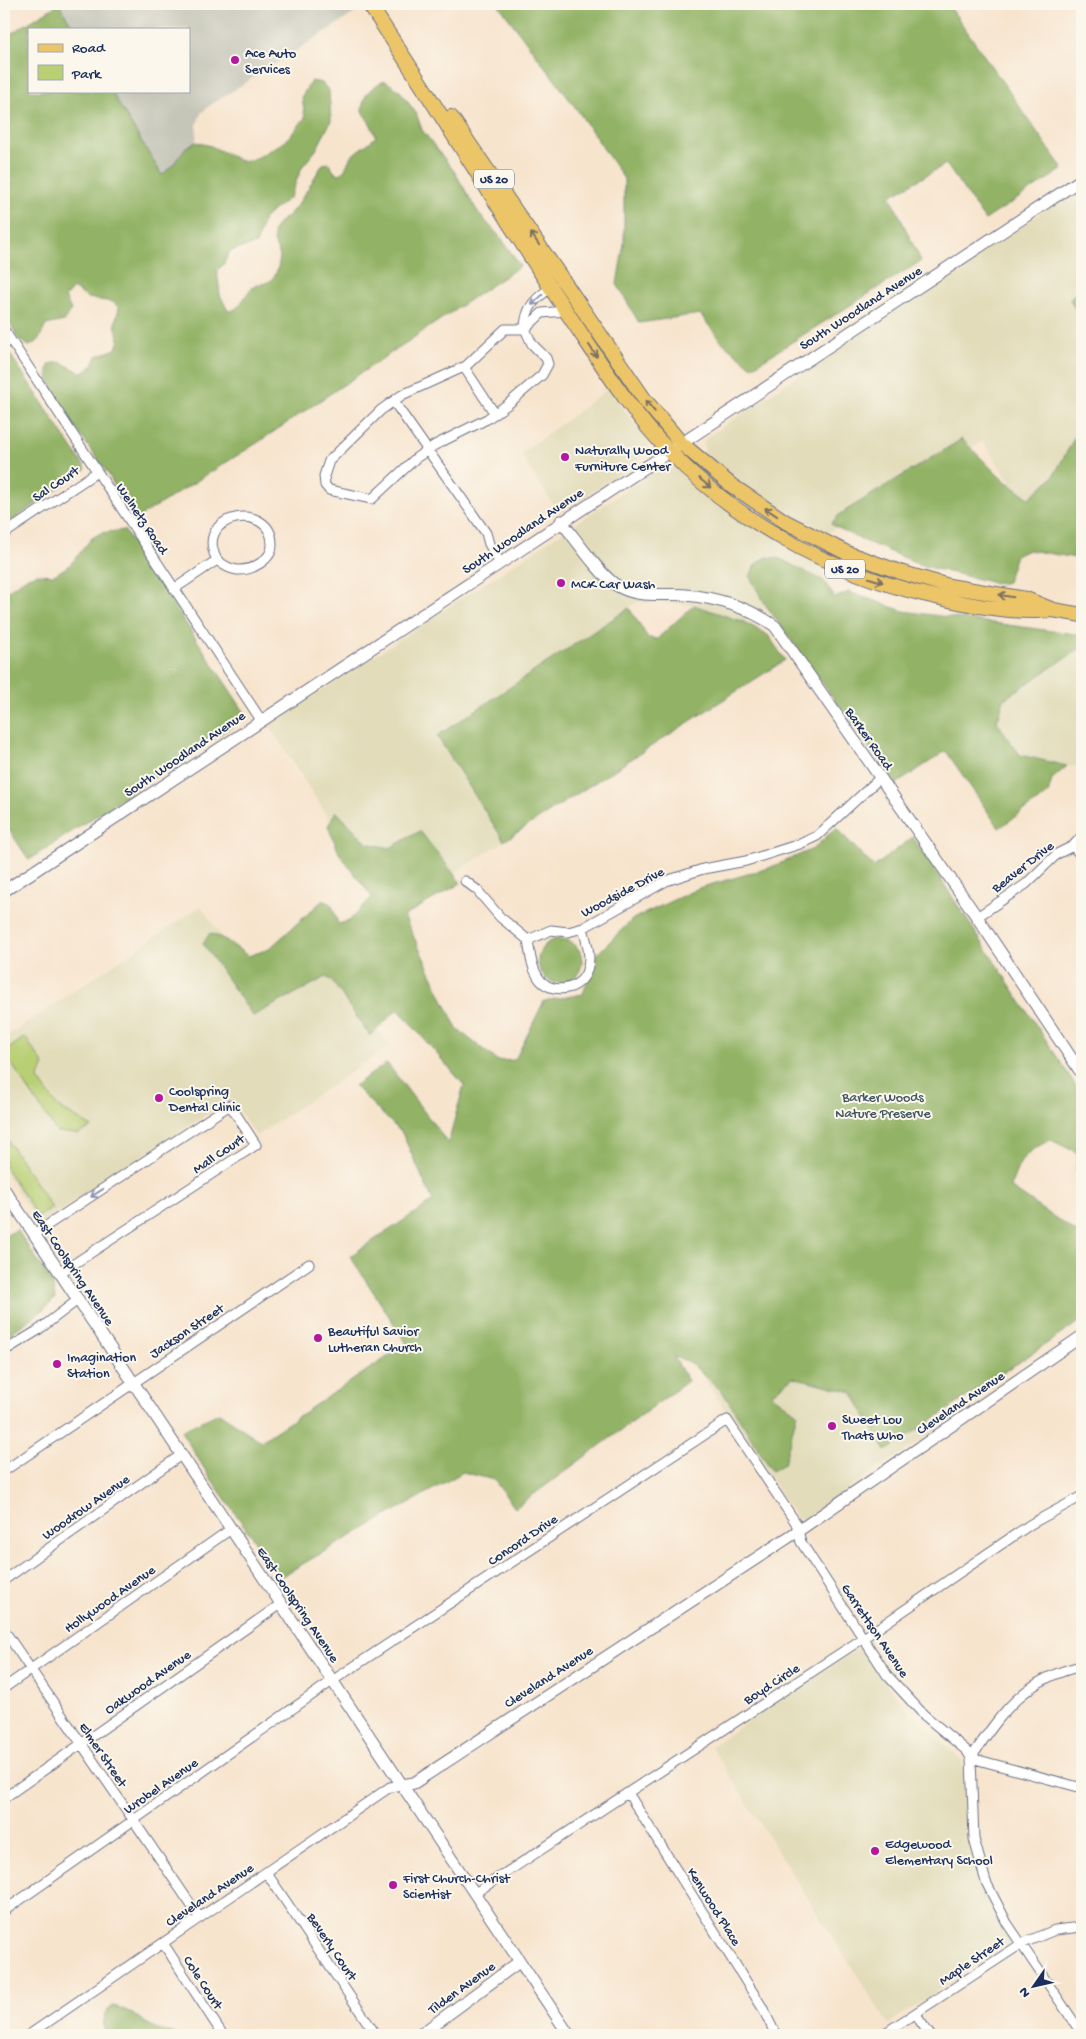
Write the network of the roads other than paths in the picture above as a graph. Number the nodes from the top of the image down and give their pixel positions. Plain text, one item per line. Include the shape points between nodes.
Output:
1 (369, 4) edge
2 (421, 82) junction
3 (1082, 179) edge
4 (562, 280) junction
5 (550, 288) junction
6 (566, 311) junction
7 (525, 329) junction
8 (4, 330) edge
9 (464, 367) junction
10 (394, 402) junction
11 (495, 414) junction
12 (681, 443) junction
13 (427, 451) junction
14 (669, 451) junction
15 (96, 472) junction
16 (561, 521) junction
17 (4, 534) edge
18 (217, 560) junction
19 (500, 563) junction
20 (174, 589) junction
21 (1053, 610) junction
22 (1082, 615) edge
23 (262, 720) junction
24 (880, 778) junction
25 (1082, 836) edge
26 (1073, 846) junction
27 (1082, 857) edge
28 (465, 881) dead end
29 (4, 891) edge
30 (977, 917) junction
31 (583, 928) junction
32 (528, 940) junction
33 (1082, 1074) edge
34 (4, 1189) edge
35 (34, 1234) junction
36 (309, 1264) dead end
37 (60, 1273) junction
38 (79, 1299) junction
39 (1082, 1336) edge
40 (4, 1350) edge
41 (134, 1382) junction
42 (727, 1420) joint
43 (181, 1455) junction
44 (4, 1471) edge
45 (1082, 1496) edge
46 (231, 1529) junction
47 (798, 1531) junction
48 (4, 1580) edge
49 (281, 1604) junction
50 (4, 1630) edge
51 (862, 1639) junction
52 (1082, 1666) edge
53 (30, 1670) junction
54 (332, 1681) junction
55 (4, 1688) edge
56 (80, 1744) junction
57 (971, 1758) junction
58 (402, 1785) junction
59 (1082, 1788) edge
60 (628, 1793) junction
61 (4, 1798) edge
62 (133, 1821) junction
63 (266, 1872) junction
64 (475, 1893) junction
65 (4, 1911) edge
66 (200, 1918) junction
67 (1082, 1927) edge
68 (163, 1943) junction
69 (1021, 1944) junction
70 (519, 1962) junction
71 (915, 2014) junction
72 (1082, 2034) edge
73 (29, 2035) edge
74 (223, 2035) edge
75 (376, 2035) edge
76 (420, 2035) edge
77 (569, 2035) edge
78 (776, 2035) edge
79 (882, 2035) edge
80 (930, 2035) edge

1 - 2 main road, US 20
4 -> 2 main road, US 20 via 449,114
2 - 5 main road, US 20
3 - 12 street, South Woodland Avenue
4 - 5 street
12 -> 4 main road, US 20 via 634,385
5 - 6 main road, US 20
5 -> 7 street via 529,308 525,315
6 - 7 street via 542,313
6 -> 14 main road, US 20 via 628,401
7 - 9 street via 505,329
7 - 11 street via 532,344 546,358 547,370
8 - 15 street, Welnetz Road
9 - 10 street
9 - 11 street
10 - 13 street
10 - 13 street via 381,410 329,461 325,485 329,490 372,498
11 - 13 street
12 - 14 street, South Woodland Avenue
21 -> 12 main road, US 20 via 1026,599 949,586 848,553 786,522 731,485
13 - 19 street via 486,533
14 - 16 street, South Woodland Avenue
14 -> 21 main road, US 20 via 749,517 809,552 852,572 904,589 962,602 1027,612
15 - 17 street, Sal Court
15 - 20 street, Welnetz Road
16 - 19 street, South Woodland Avenue
16 - 24 street, Barker Road via 615,584 635,593 719,600 761,616 775,626
18 - 18 street via 239,570 250,568 268,556 272,548 271,537 256,520 233,516 224,522 213,539
18 - 20 street
19 - 23 street, South Woodland Avenue
20 - 23 street, Welnetz Road
21 - 22 main road, US 20
23 - 29 street, South Woodland Avenue
24 - 30 street, Barker Road
24 - 31 street, Woodside Drive via 817,836 746,861 703,868 666,881
25 - 26 street, Beaver Drive
26 - 27 street
26 - 30 street, Beaver Drive via 1057,854 1026,884
28 - 32 street
30 - 33 street, Barker Road
31 - 32 street, Woodside Drive via 568,932 550,930
31 - 32 street via 588,968 572,987 555,988 538,979 532,968
34 - 35 street, East Coolspring Avenue
35 - 37 street, East Coolspring Avenue
37 -> 35 street, Mall Court via 256,1146 230,1105
36 - 41 street, Jackson Street
37 - 38 street, East Coolspring Avenue
38 - 40 street via 37,1331
38 - 41 street, East Coolspring Avenue
39 - 47 street, Cleveland Avenue
41 - 43 street, East Coolspring Avenue
41 - 44 street, Jackson Street
42 - 47 street, Garrettson Avenue via 794,1520
42 - 54 street, Concord Drive
43 - 46 street, East Coolspring Avenue
43 - 48 street, Woodrow Avenue
45 - 51 street, Boyd Circle via 1031,1524
46 - 49 street, East Coolspring Avenue
46 - 53 street, Hollywood Avenue
47 - 51 street, Garrettson Avenue via 801,1542
47 - 58 street, Cleveland Avenue via 414,1783
49 - 54 street, East Coolspring Avenue
49 - 56 street, Oakwood Avenue
50 - 53 street, Elmer Street
51 - 57 street, Garrettson Avenue via 898,1689
51 - 60 street, Boyd Circle
52 - 57 street via 1049,1676 1020,1694 996,1720
53 - 55 street, Hollywood Avenue
53 - 56 street, Elmer Street
54 - 58 street, East Coolspring Avenue
54 - 62 street, Wrobel Avenue
56 - 61 street, Oakwood Avenue
56 - 62 street, Elmer Street
57 - 59 street
57 - 69 street via 972,1811 978,1861 995,1903
58 - 63 street, Cleveland Avenue via 390,1787
58 - 64 street, East Coolspring Avenue
60 - 64 street, Boyd Circle
60 - 78 street, Kenwood Place via 762,2007
62 - 65 street, Wrobel Avenue
62 - 66 street, Elmer Street
63 - 66 street, Cleveland Avenue
63 - 75 street, Beverly Court
64 - 70 street, East Coolspring Avenue
66 - 68 street, Cleveland Avenue
67 - 69 street, Maple Street via 1054,1930
68 - 73 street, Cleveland Avenue
68 - 74 street, Cole Court
69 - 71 street, Maple Street
69 - 72 street
70 - 76 street, Tilden Avenue
70 - 77 street, East Coolspring Avenue
71 - 79 street, Maple Street
71 - 80 street

